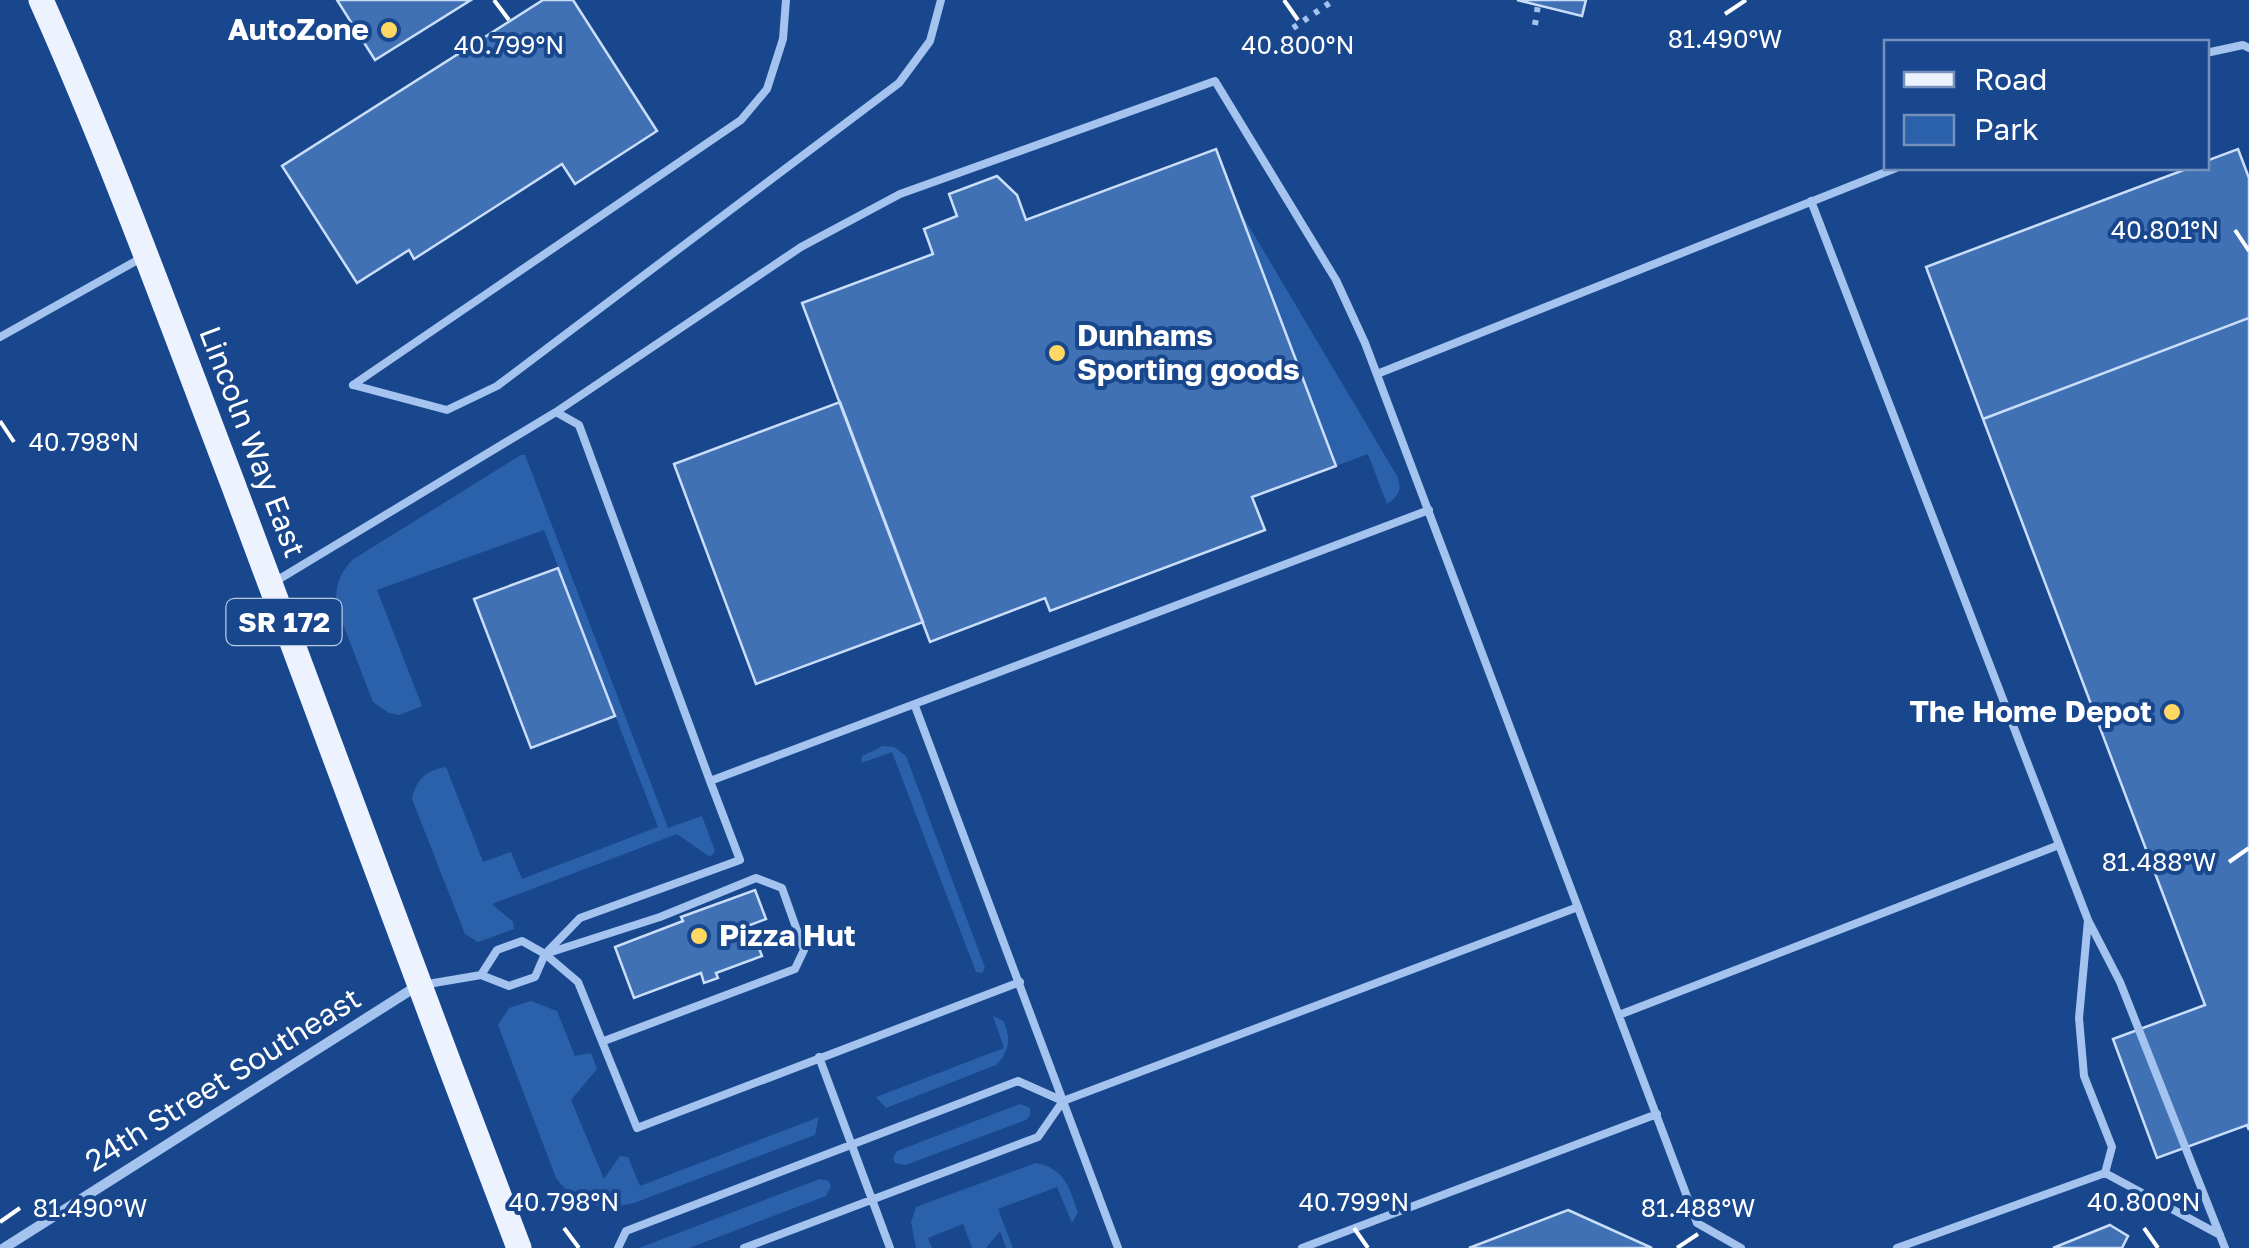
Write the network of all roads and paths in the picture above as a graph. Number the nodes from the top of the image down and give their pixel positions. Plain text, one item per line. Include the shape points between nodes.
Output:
1 (41, 0) edge
2 (786, 0) edge
3 (941, 0) edge
4 (1334, 0) edge
5 (1527, 13) dead end
6 (1536, 25) dead end
7 (1293, 28) dead end
8 (2249, 48) edge
9 (2209, 52) edge
10 (1891, 170) edge
11 (1811, 201) junction
12 (147, 254) junction
13 (0, 337) edge
14 (1377, 374) junction
15 (556, 412) junction
16 (1429, 510) junction
17 (270, 584) junction
18 (915, 706) junction
19 (710, 781) junction
20 (2060, 845) junction
21 (1578, 907) junction
22 (2088, 920) junction
23 (545, 954) junction
24 (481, 976) junction
25 (1020, 982) junction
26 (418, 986) junction
27 (1619, 1015) junction
28 (604, 1040) junction
29 (820, 1057) junction
30 (1063, 1101) junction
31 (1657, 1114) junction
32 (852, 1144) junction
33 (2105, 1173) junction
34 (873, 1200) junction
35 (2220, 1235) junction
36 (4, 1248) edge
37 (520, 1248) edge
38 (618, 1248) edge
39 (744, 1248) edge
40 (890, 1248) edge
41 (1118, 1248) edge
42 (1302, 1248) edge
43 (1741, 1248) edge
44 (1898, 1248) edge
45 (2225, 1248) edge

1 - 12 main road, Lincoln Way East / SR 172
2 - 3 lane via 783,39 767,89 741,120 354,385 446,410 497,386 898,83 930,41
4 - 7 path
5 - 6 path via 1538,5
8 - 9 lane
10 - 11 lane
11 - 14 lane
11 - 20 lane
12 - 13 lane
12 - 17 main road, Lincoln Way East / SR 172
14 - 15 lane via 1336,280 1215,81 900,194 801,246
14 - 16 lane
15 - 17 lane
15 - 19 lane via 579,425
16 - 18 lane
16 - 21 lane
17 - 26 main road, Lincoln Way East / SR 172
18 - 19 lane
18 - 25 lane
19 - 23 lane via 740,860 580,918
20 - 22 lane
20 - 27 lane
21 - 27 lane
21 - 30 lane
22 - 33 lane via 2079,1018 2084,1076 2112,1147
22 - 35 lane via 2120,982
23 - 24 lane via 535,977 509,986
23 - 24 lane via 522,941 496,950
23 - 28 lane via 578,982
23 - 28 lane via 756,878 782,888 804,950 795,968
24 - 26 lane
25 - 29 lane
25 - 30 lane
26 - 36 street, 24th Street Southeast
26 - 37 main road, Lincoln Way East / SR 172
27 - 31 lane
28 - 29 lane via 638,1128
29 - 32 lane
30 - 32 lane via 1018,1081
30 - 34 lane via 1038,1136
30 - 41 lane
31 - 42 lane
31 - 43 lane via 1697,1222
32 - 34 lane
32 - 38 lane via 626,1230
33 - 35 lane
33 - 44 lane
34 - 39 lane
34 - 40 lane
35 - 45 lane

